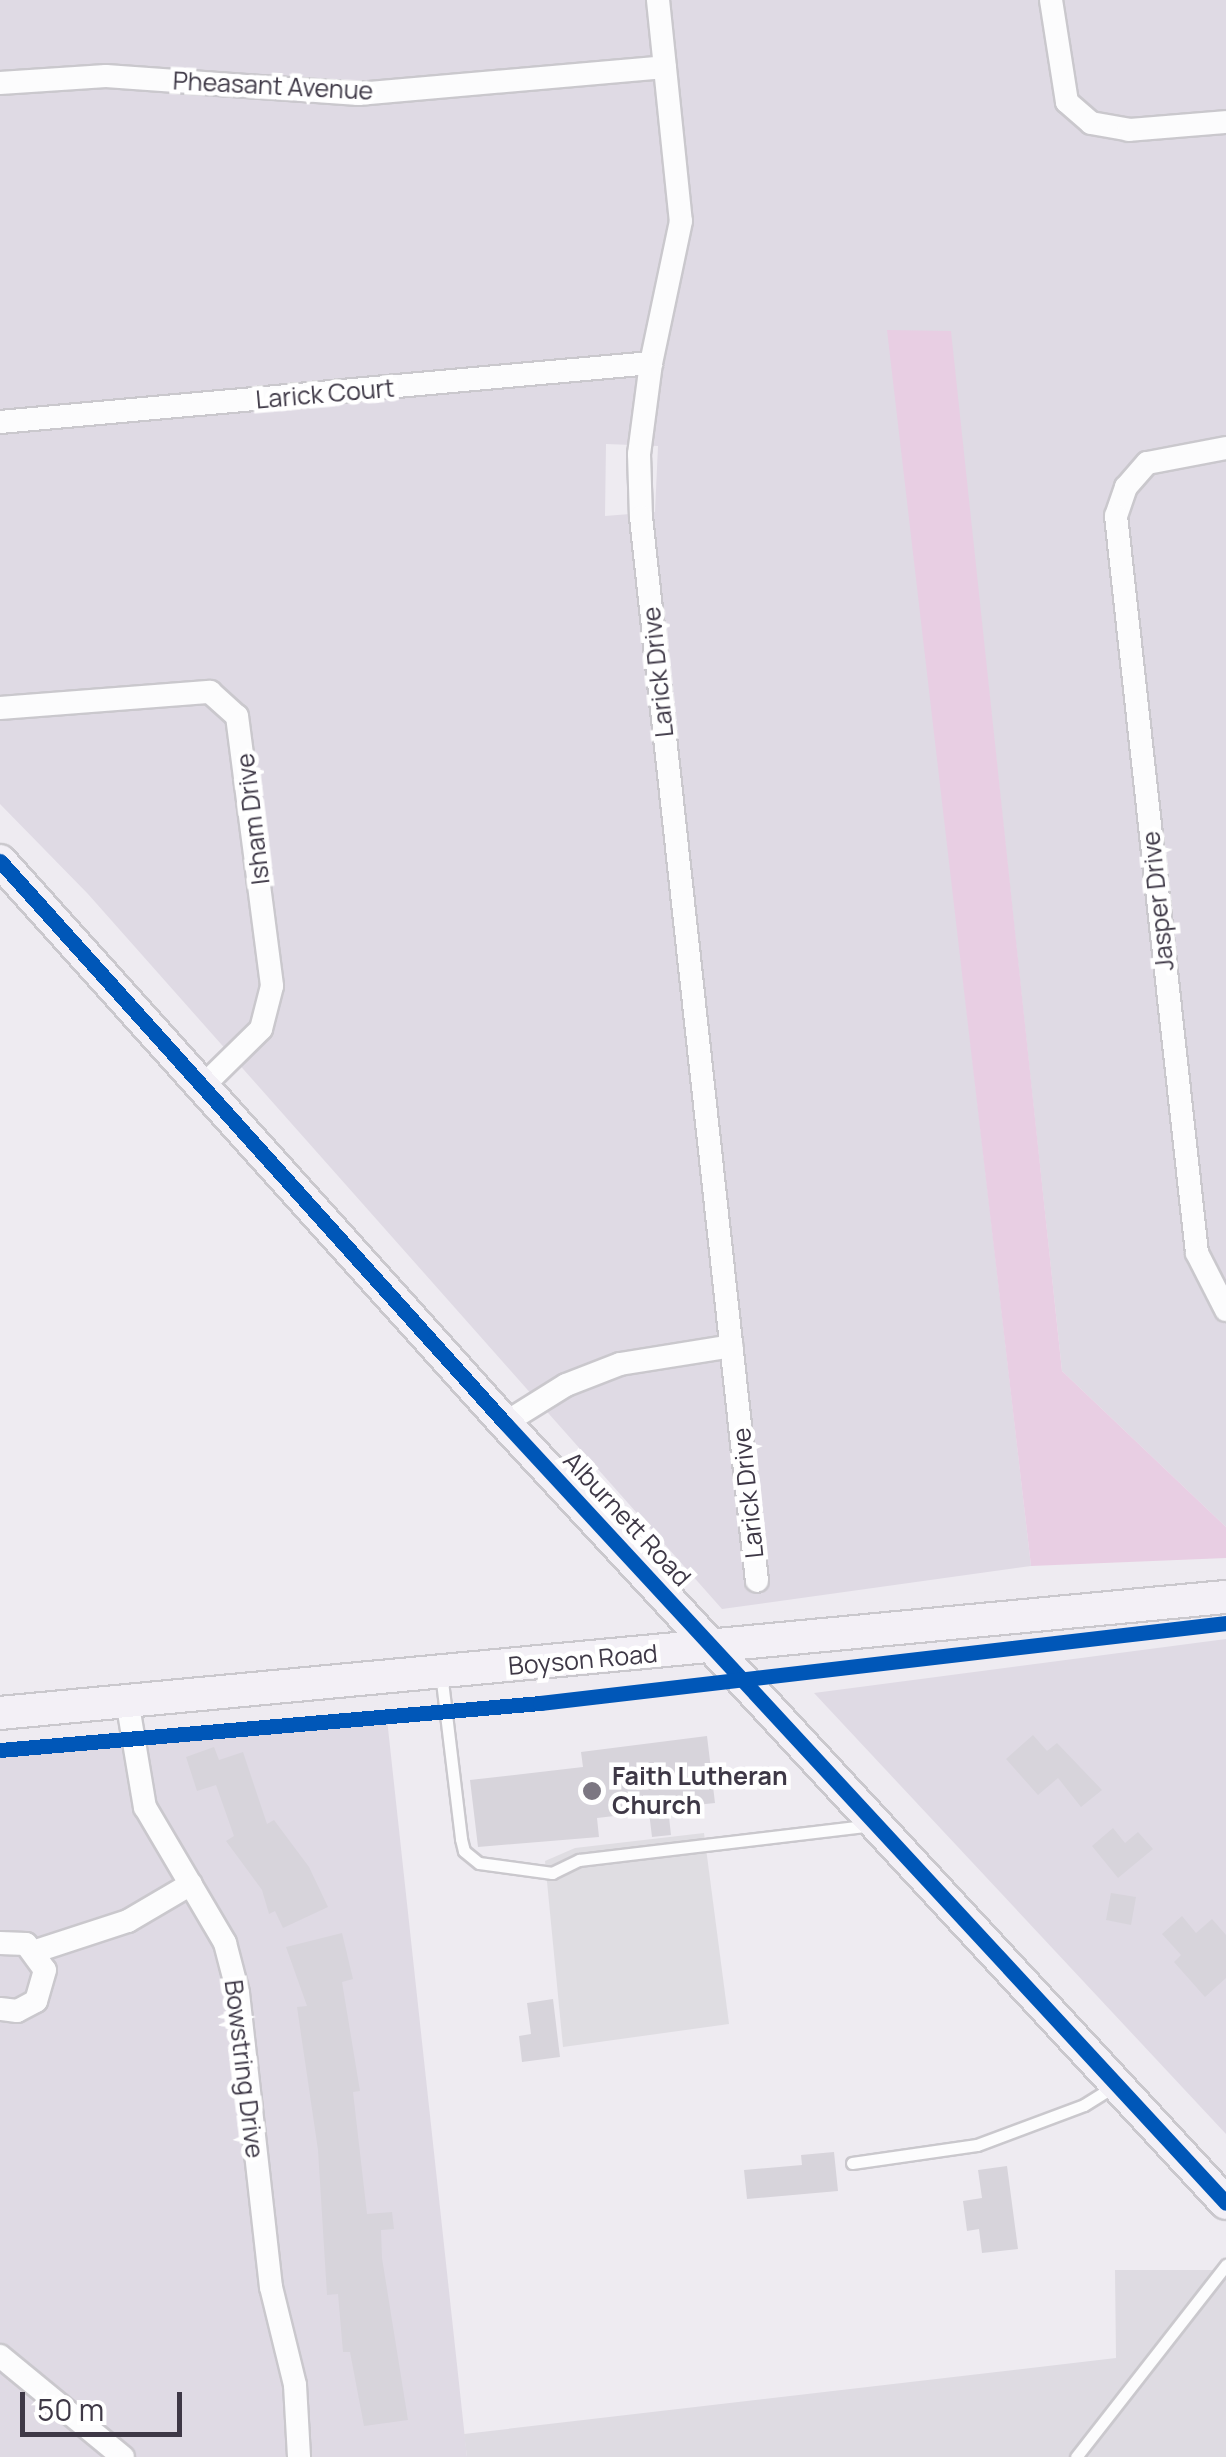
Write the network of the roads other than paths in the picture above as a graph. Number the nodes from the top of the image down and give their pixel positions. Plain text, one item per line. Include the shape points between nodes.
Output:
1 (658, 0) edge
2 (1051, 0) edge
3 (665, 67) junction
4 (0, 84) edge
5 (1226, 122) edge
6 (651, 364) junction
7 (0, 422) edge
8 (1226, 448) edge
9 (0, 708) edge
10 (0, 861) edge
11 (205, 1084) junction
12 (1226, 1310) edge
13 (732, 1346) junction
14 (505, 1423) junction
15 (757, 1581) dead end
16 (1226, 1597) edge
17 (712, 1648) junction
18 (441, 1672) junction
19 (126, 1700) junction
20 (0, 1713) edge
21 (875, 1824) junction
22 (191, 1884) junction
23 (0, 1943) edge
24 (36, 1951) junction
25 (0, 2009) edge
26 (1116, 2085) junction
27 (852, 2163) dead end
28 (1226, 2203) edge
29 (1226, 2265) edge
30 (0, 2356) edge
31 (1074, 2456) edge
32 (123, 2457) edge
33 (299, 2457) edge

1 - 3 street, Larick Drive
2 - 5 street via 1067,102 1092,123 1130,130
3 - 4 street, Pheasant Avenue via 358,94 106,76
3 - 6 street, Larick Drive via 681,220
6 - 7 street, Larick Court
6 - 13 street, Larick Drive via 639,454 641,516
8 - 12 street, Jasper Drive via 1147,463 1126,487 1116,516 1197,1253
9 - 11 street, Isham Drive via 210,692 238,716 272,986 261,1029
10 - 11 street, Alburnett Road
11 - 14 street, Alburnett Road
13 - 14 street via 620,1364 566,1385
13 - 15 street, Larick Drive
14 - 17 street, Alburnett Road
16 - 17 street, Boyson Road
17 - 18 street, Boyson Road
17 - 21 street, Alburnett Road
18 - 19 street, Boyson Road
18 - 21 lane via 461,1839 464,1852 479,1863 552,1873 579,1860
19 - 20 street, Boyson Road
19 - 22 street, Bowstring Drive via 145,1807
21 - 26 street, Alburnett Road
22 - 24 street via 128,1921
22 - 33 street, Bowstring Drive via 225,1943 238,1993 271,2287 296,2385
23 - 24 street
24 - 25 street via 46,1970 42,1992 27,2007
26 - 27 lane via 1084,2105 978,2144
26 - 28 street, Alburnett Road
29 - 31 lane
30 - 32 street

